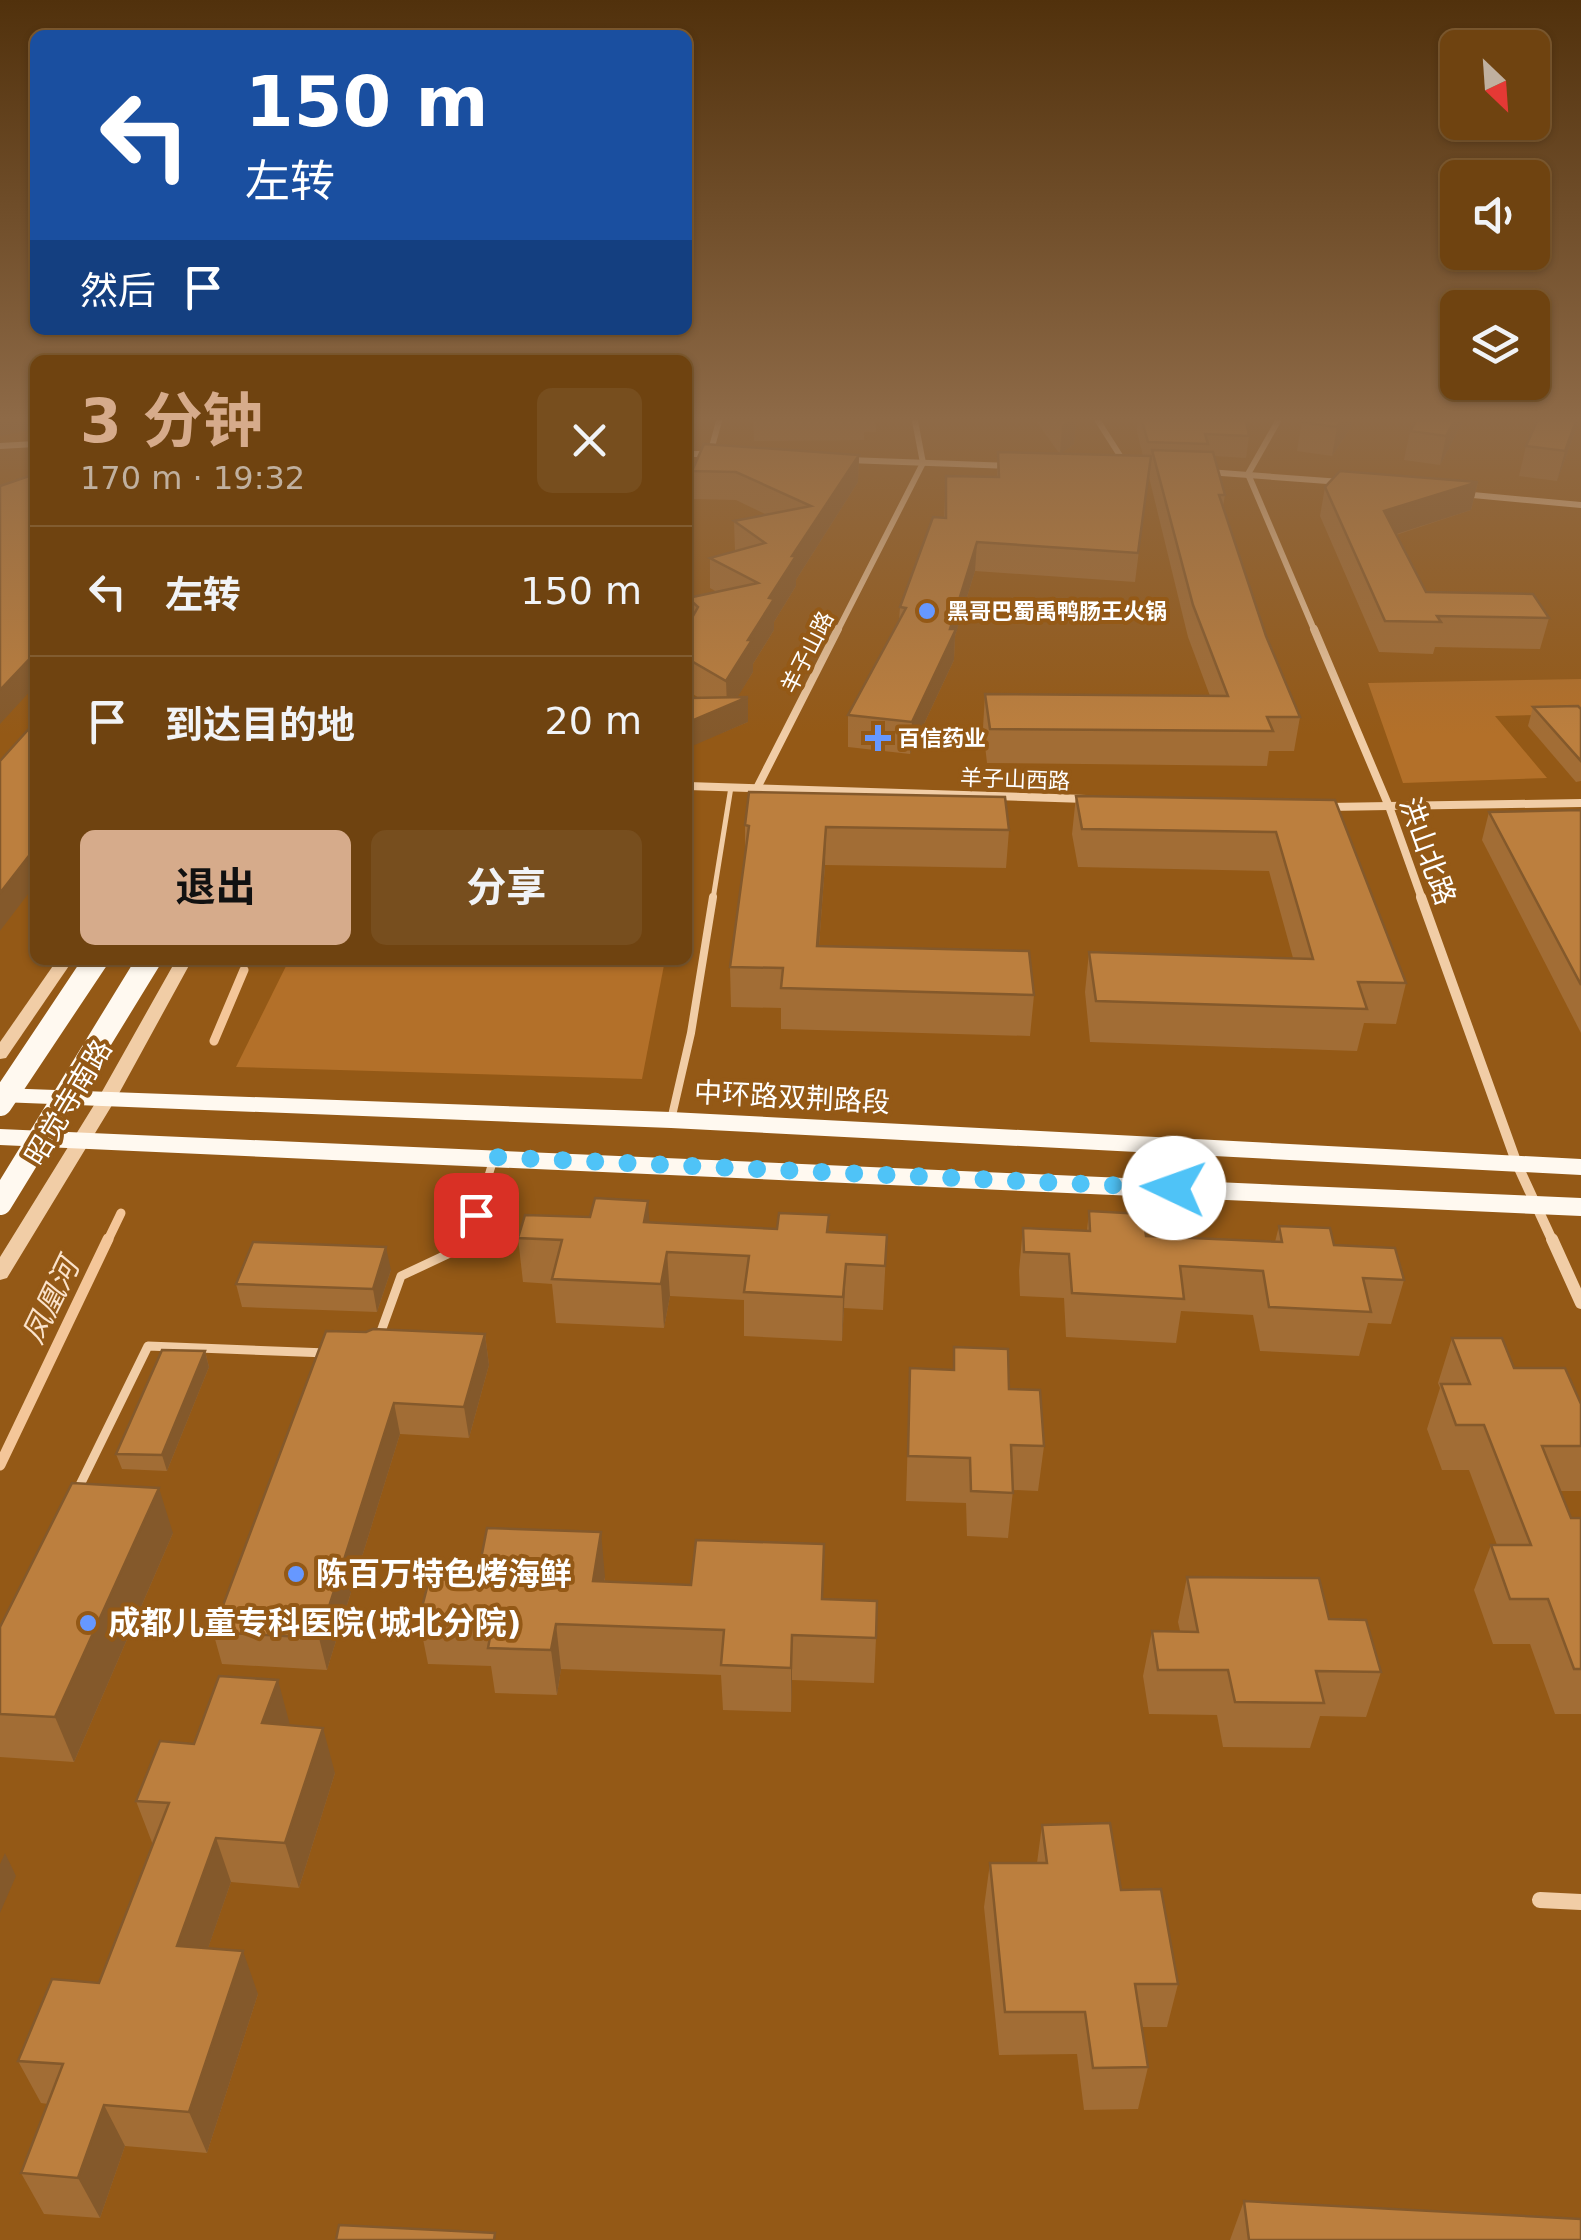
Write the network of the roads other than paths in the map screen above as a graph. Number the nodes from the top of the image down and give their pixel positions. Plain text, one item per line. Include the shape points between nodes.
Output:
1 (891, 526) edge
2 (1270, 526) edge
3 (692, 786) edge
4 (731, 787) junction
5 (758, 788) junction
6 (1094, 799) edge
7 (1581, 803) edge
8 (1311, 806) edge
9 (1390, 809) junction
10 (62, 965) edge
11 (93, 965) edge
12 (146, 965) edge
13 (181, 965) edge
14 (0, 1054) edge
15 (0, 1095) edge
16 (108, 1097) junction
17 (0, 1104) edge
18 (671, 1120) junction
19 (0, 1137) edge
20 (82, 1139) junction
21 (494, 1157) junction
22 (1517, 1164) junction
23 (1581, 1167) edge
24 (0, 1203) edge
25 (1533, 1204) junction
26 (1581, 1207) edge
27 (0, 1273) edge
28 (1581, 1303) edge
29 (335, 1354) edge
30 (372, 1355) edge
31 (70, 1505) edge
32 (1540, 1900) dead end
33 (1581, 1902) edge

1 - 5 street, 羊子山路
2 - 9 street, 洪山北路
3 - 4 street, 羊子山西路
4 - 5 street, 羊子山西路
4 - 18 lane
5 - 6 street, 羊子山西路
7 - 9 street
8 - 9 street
9 - 22 street, 洪山北路
10 - 14 street
11 - 17 main road, 昭觉寺南路, bridge
12 - 24 main road, 昭觉寺南路, bridge
13 - 16 street, 昭觉寺南路
15 - 16 main road, 中环路双荆路段
16 - 18 main road, 中环路双荆路段
16 - 20 street, 昭觉寺南路
18 - 22 main road, 中环路双荆路段
19 - 20 main road
20 - 21 main road
20 - 27 street, 昭觉寺南路
21 - 25 main road
21 - 30 lane via 467,1244 401,1276
22 - 23 main road, 中环路双荆路段
22 - 25 street, 洪山北路
25 - 26 main road
25 - 28 street, 洪山北路
29 - 31 lane via 148,1346
32 - 33 street

